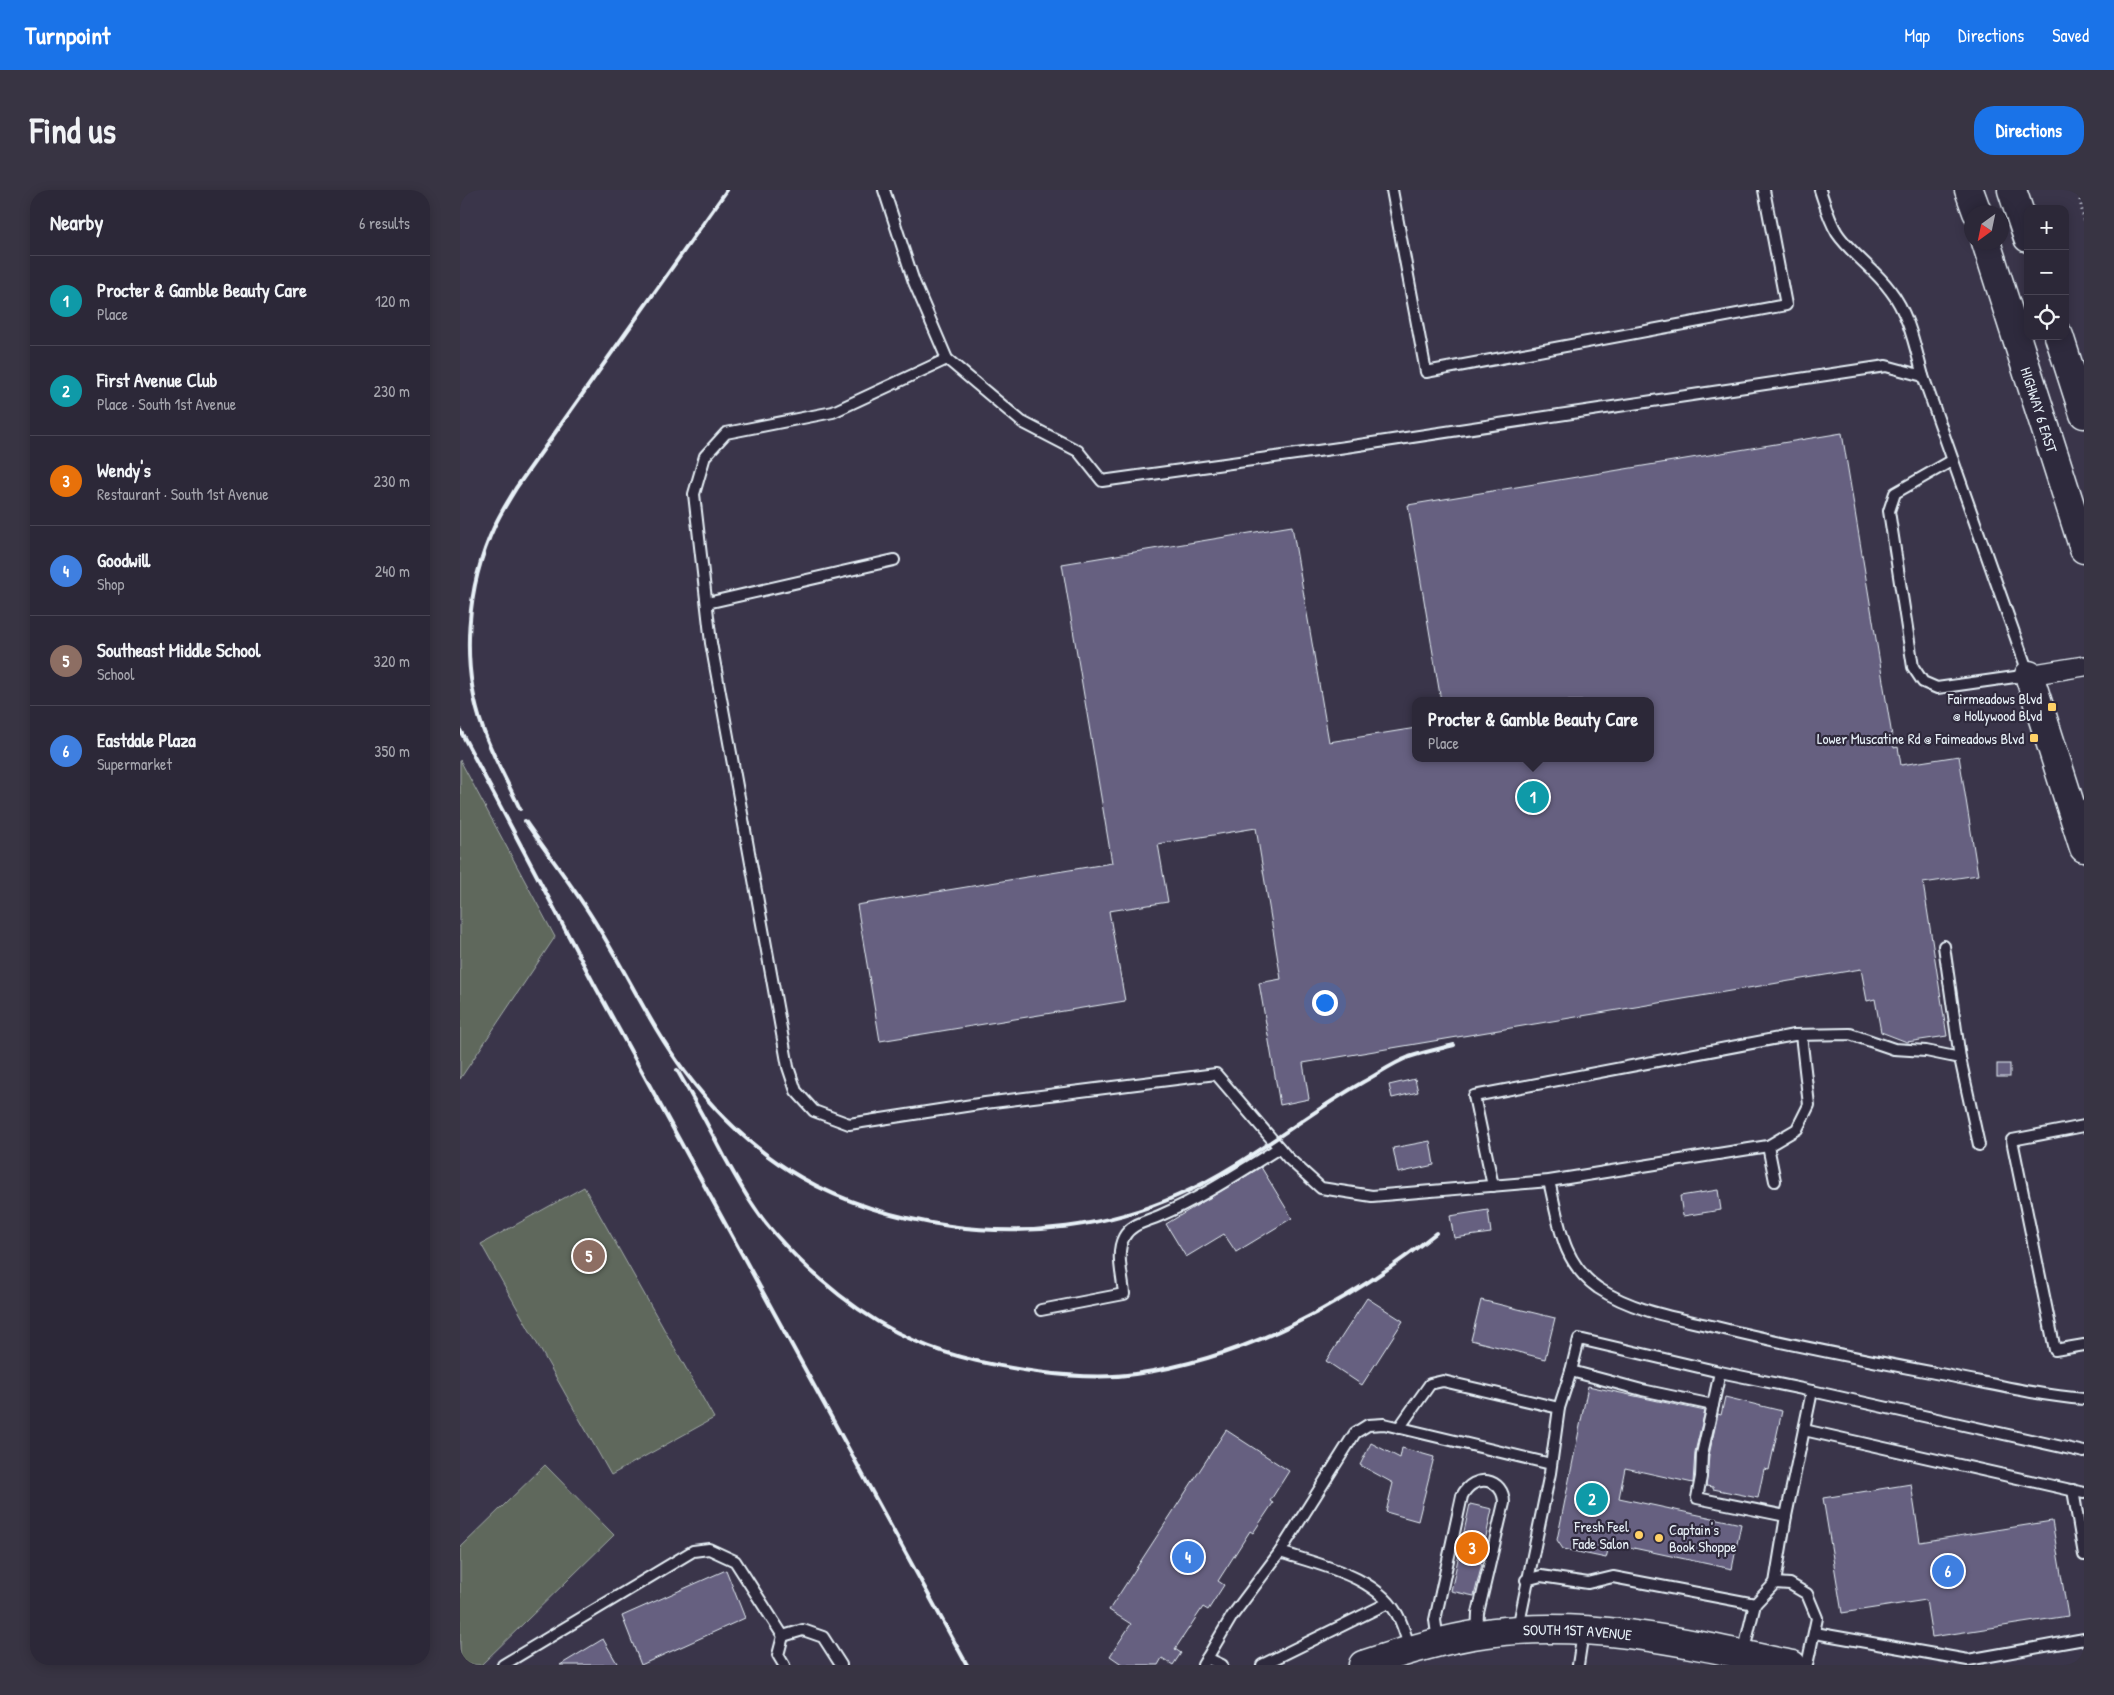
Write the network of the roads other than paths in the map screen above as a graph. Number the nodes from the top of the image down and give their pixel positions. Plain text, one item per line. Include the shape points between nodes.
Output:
1 (884, 190) edge
2 (1392, 190) edge
3 (1764, 190) edge
4 (1820, 190) edge
5 (1969, 190) edge
6 (2012, 190) edge
7 (1974, 205) edge
8 (2024, 226) edge
9 (1989, 250) edge
10 (2060, 340) edge
11 (947, 359) junction
12 (1923, 376) junction
13 (2084, 414) edge
14 (1953, 460) junction
15 (2084, 550) edge
16 (894, 560) dead end
17 (707, 603) junction
18 (2084, 666) edge
19 (2029, 675) junction
20 (2084, 848) edge
21 (1944, 946) dead end
22 (1801, 1035) junction
23 (1960, 1058) junction
24 (2084, 1126) edge
25 (1979, 1145) dead end
26 (1768, 1146) junction
27 (1279, 1148) junction
28 (1549, 1181) junction
29 (1775, 1182) dead end
30 (1493, 1186) junction
31 (1041, 1310) dead end
32 (2084, 1345) edge
33 (1570, 1371) junction
34 (1720, 1372) junction
35 (1812, 1391) junction
36 (2084, 1399) edge
37 (1713, 1405) junction
38 (1559, 1408) junction
39 (1398, 1428) junction
40 (1804, 1430) junction
41 (2084, 1452) edge
42 (1551, 1464) junction
43 (2073, 1490) junction
44 (2084, 1493) edge
45 (1786, 1516) junction
46 (1280, 1552) junction
47 (2084, 1555) edge
48 (1526, 1580) junction
49 (1775, 1583) junction
50 (1388, 1603) junction
51 (1755, 1604) junction
52 (1584, 1630) junction
53 (1517, 1631) junction
54 (1815, 1633) junction
55 (1476, 1635) junction
56 (783, 1636) junction
57 (2084, 1639) edge
58 (1439, 1642) junction
59 (1410, 1650) junction
60 (1742, 1660) edge
61 (1205, 1661) edge
62 (503, 1665) edge
63 (784, 1665) edge
64 (841, 1665) edge
65 (1222, 1665) edge
66 (1262, 1665) edge
67 (1363, 1665) edge
68 (1578, 1665) edge
69 (1792, 1665) edge
70 (1807, 1665) edge

1 - 11 lane via 914,282
2 - 3 lane via 1426,372 1786,305
4 - 12 lane via 1838,234 1890,290 1900,306
5 - 7 main road
6 - 8 main road
9 - 15 main road, HIGHWAY 6 EAST
10 - 13 main road
11 - 12 lane via 1022,422 1078,451 1102,481 1886,366
11 - 17 lane via 833,412 726,433 705,456 694,494
12 - 14 lane
14 - 19 lane
14 - 19 lane via 1895,493 1888,511 1913,667 1923,682 1937,688
16 - 17 lane
17 - 27 lane via 711,642 788,1067 796,1090 814,1111 848,1124 1216,1074
18 - 19 street
19 - 20 main road
21 - 23 lane
22 - 23 lane via 1850,1034 1894,1049
22 - 26 lane via 1809,1105 1797,1129
22 - 30 lane via 1474,1096
23 - 25 lane
24 - 32 lane via 2012,1140 2056,1350
26 - 28 lane
26 - 29 lane
27 - 30 lane via 1321,1188 1372,1196
27 - 31 lane via 1219,1186 1130,1228 1122,1239 1120,1253 1124,1294
28 - 30 lane
28 - 36 lane via 1572,1264 1598,1287 1627,1303 1657,1314 1760,1338
33 - 34 lane via 1579,1339
33 - 37 lane
33 - 38 lane
34 - 35 lane
34 - 37 lane
35 - 40 lane
35 - 41 lane
37 - 45 lane via 1702,1454 1697,1498
38 - 39 lane via 1443,1381 1430,1384
38 - 42 lane
39 - 42 lane
39 - 46 lane via 1368,1424 1355,1433
40 - 43 lane
40 - 45 lane
42 - 48 lane
43 - 44 lane
43 - 47 lane
45 - 49 lane
46 - 50 lane via 1351,1575 1374,1589
46 - 61 lane via 1232,1616
48 - 51 lane via 1542,1576 1588,1583 1613,1576
48 - 53 lane
49 - 51 lane
49 - 54 lane via 1790,1584 1807,1594 1817,1618
50 - 59 lane via 1400,1619
50 - 66 lane
51 - 60 lane
52 - 53 main road, SOUTH 1ST AVENUE
52 - 60 main road, SOUTH 1ST AVENUE via 1642,1635
52 - 68 lane
53 - 55 main road, SOUTH 1ST AVENUE
54 - 57 lane via 1968,1660
54 - 70 lane
55 - 58 main road, SOUTH 1ST AVENUE
55 - 58 lane via 1478,1613 1504,1503 1504,1494 1497,1486 1484,1481 1469,1485 1462,1496 1436,1620
56 - 62 lane via 735,1562 709,1549 693,1552
56 - 63 lane via 778,1655
56 - 64 lane via 803,1630 823,1637
58 - 59 main road, SOUTH 1ST AVENUE
59 - 67 main road, SOUTH 1ST AVENUE
60 - 69 main road, SOUTH 1ST AVENUE
61 - 65 lane

